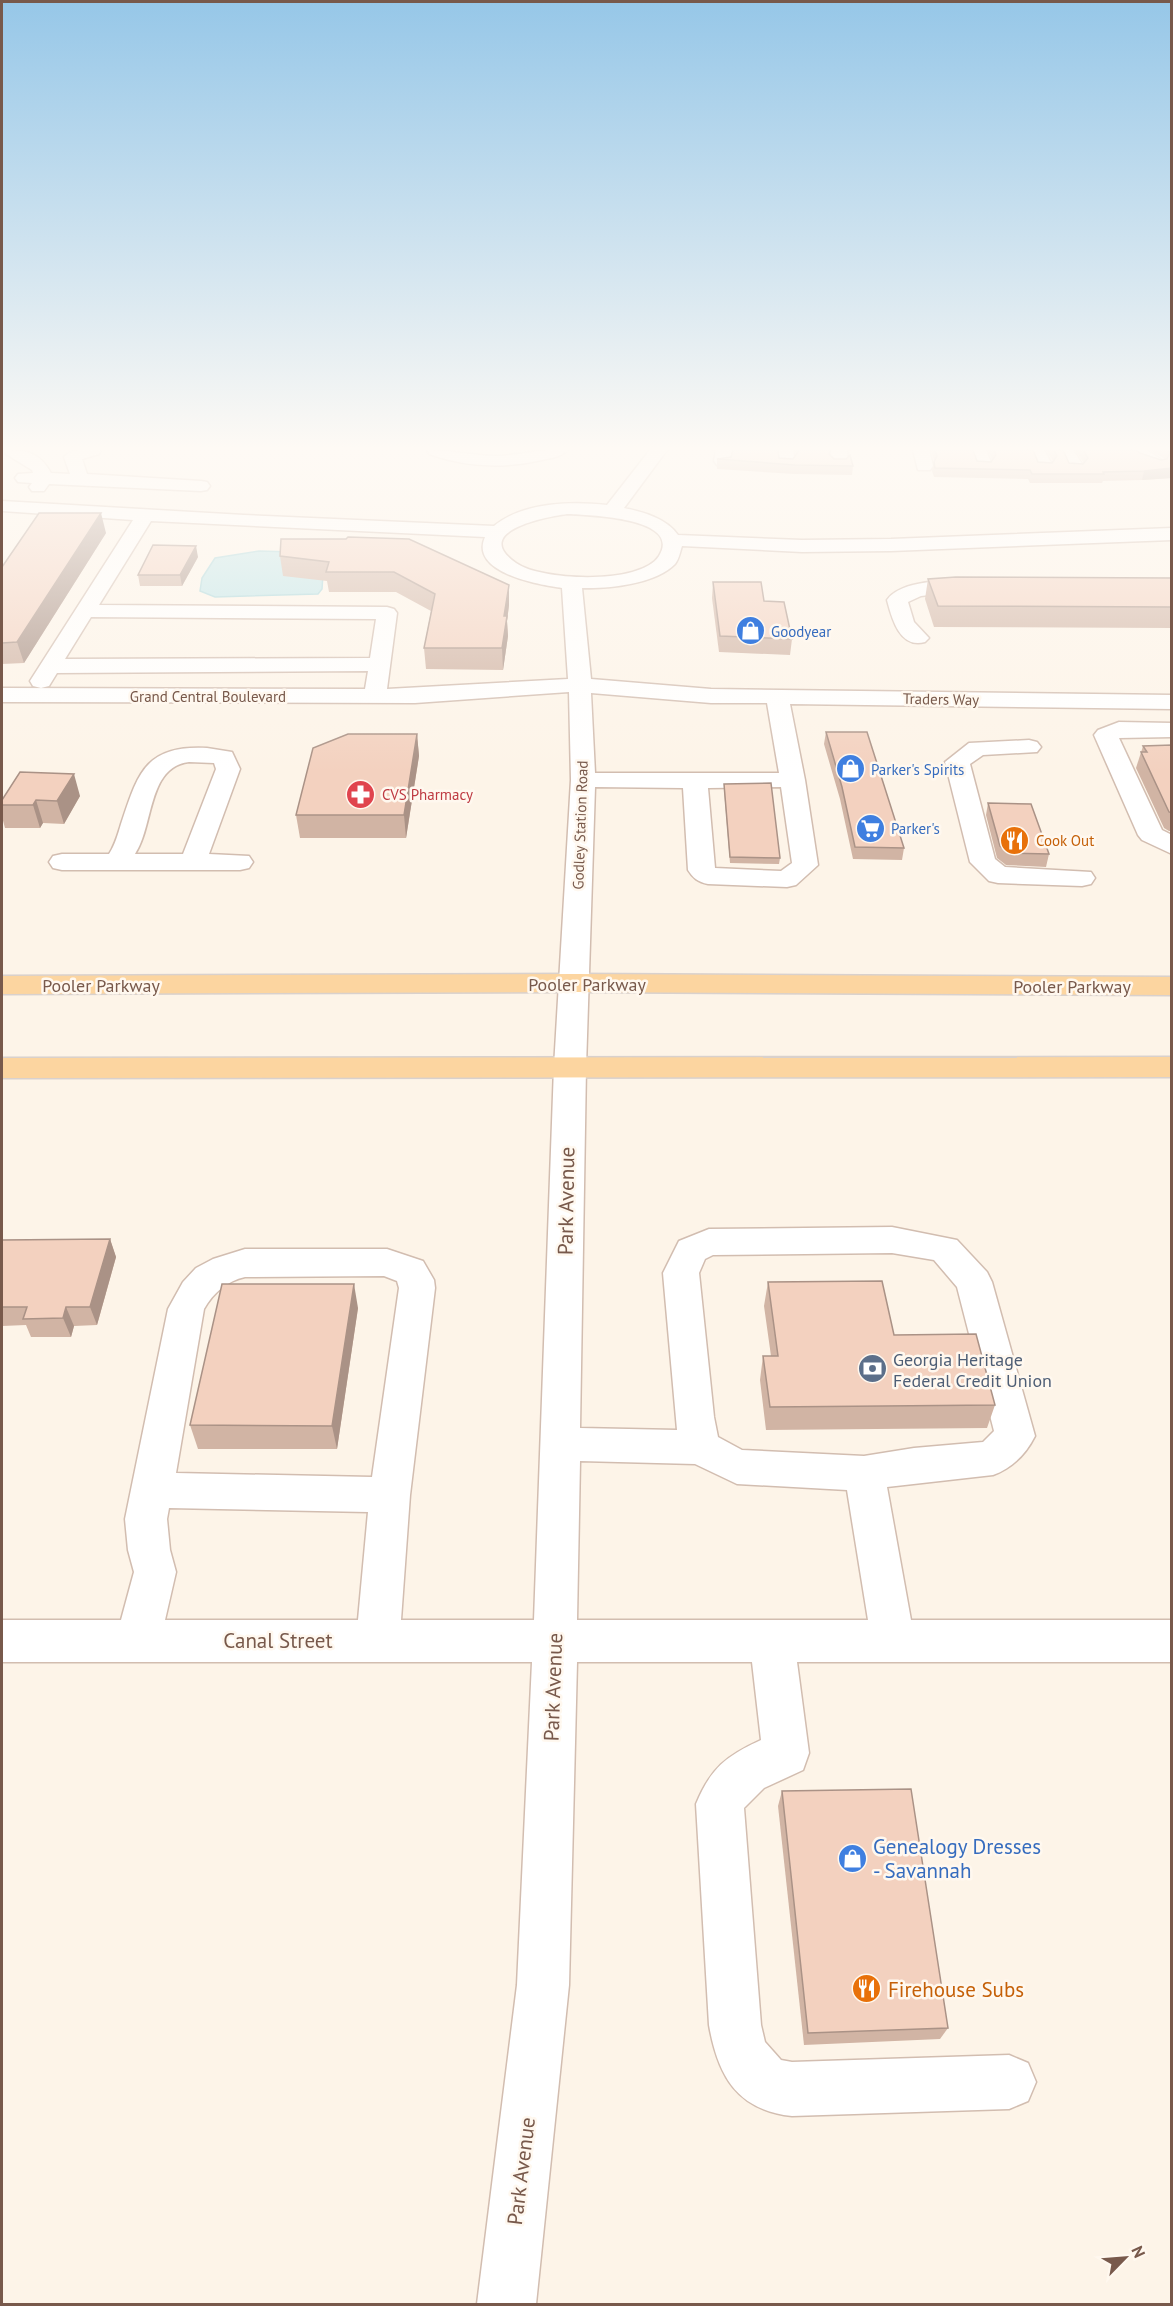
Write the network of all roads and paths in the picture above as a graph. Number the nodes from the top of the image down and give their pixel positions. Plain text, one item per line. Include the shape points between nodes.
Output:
1 (118, 558) edge
2 (498, 558) edge
3 (979, 558) edge
4 (667, 560) joint
5 (688, 561) dead end
6 (920, 563) dead end
7 (572, 583) junction
8 (991, 584) edge
9 (84, 611) junction
10 (918, 638) dead end
11 (378, 664) junction
12 (50, 666) junction
13 (2, 695) edge
14 (32, 695) junction
15 (375, 696) junction
16 (581, 696) junction
17 (777, 697) junction
18 (1172, 702) edge
19 (1172, 730) edge
20 (1029, 747) dead end
21 (583, 780) junction
22 (793, 780) junction
23 (695, 781) junction
24 (1172, 846) edge
25 (62, 862) dead end
26 (117, 862) junction
27 (193, 862) junction
28 (240, 862) dead end
29 (1082, 878) dead end
30 (575, 983) junction
31 (2, 985) edge
32 (1172, 986) edge
33 (570, 1067) junction
34 (1172, 1067) edge
35 (2, 1068) edge
36 (560, 1444) junction
37 (701, 1447) junction
38 (864, 1473) junction
39 (153, 1490) junction
40 (390, 1495) junction
41 (138, 1640) junction
42 (378, 1640) junction
43 (2, 1641) edge
44 (555, 1641) junction
45 (772, 1641) junction
46 (893, 1641) junction
47 (1172, 1641) edge
48 (1010, 2082) dead end
49 (506, 2304) edge

1 - 9 street
2 - 7 street via 515,572
3 - 6 street
4 - 5 street
4 - 7 street via 652,571 629,578
7 - 16 street, Godley Station Road
8 - 10 street via 902,595 897,600 904,624
9 - 11 street via 387,613
9 - 12 street
11 - 12 street
11 - 15 street
12 - 14 street
13 - 14 street, Grand Central Boulevard
14 - 15 street, Grand Central Boulevard
15 - 16 street, Grand Central Boulevard
16 - 17 street, Traders Way
16 - 21 street, Godley Station Road
17 - 18 street, Traders Way
17 - 22 street
19 - 24 street via 1119,729 1106,735 1151,835
20 - 29 street via 977,748 957,762 983,862 998,875
21 - 23 street
21 - 30 street, Godley Station Road
22 - 23 street
22 - 23 street via 805,865 787,879 708,876 701,870
25 - 26 street
26 - 27 street
26 - 27 street via 155,768 170,759 194,754 224,757 228,769
27 - 28 street
30 - 31 main road, Pooler Parkway
30 - 32 main road, Pooler Parkway
30 - 33 street, Godley Station Road
33 - 34 main road
33 - 35 main road
33 - 36 street, Park Avenue
36 - 37 street
36 - 44 street, Park Avenue
37 - 38 street via 737,1467
37 - 38 street via 694,1417 681,1273 691,1250 709,1242 892,1240 945,1249 974,1282 1015,1436 993,1458
38 - 46 street
39 - 40 street
39 - 40 street via 186,1309 201,1284 224,1269 244,1263 387,1262 410,1271 417,1288
39 - 41 street via 146,1519 155,1572
40 - 42 street
41 - 42 street, Canal Street
41 - 43 street, Canal Street
42 - 44 street, Canal Street
44 - 45 street, Canal Street
44 - 49 street, Park Avenue via 543,1985
45 - 46 street, Canal Street
45 - 48 street via 786,1753 744,1773 730,1785 720,1804 735,2025 740,2049 753,2072 770,2086 792,2089
46 - 47 street, Canal Street

